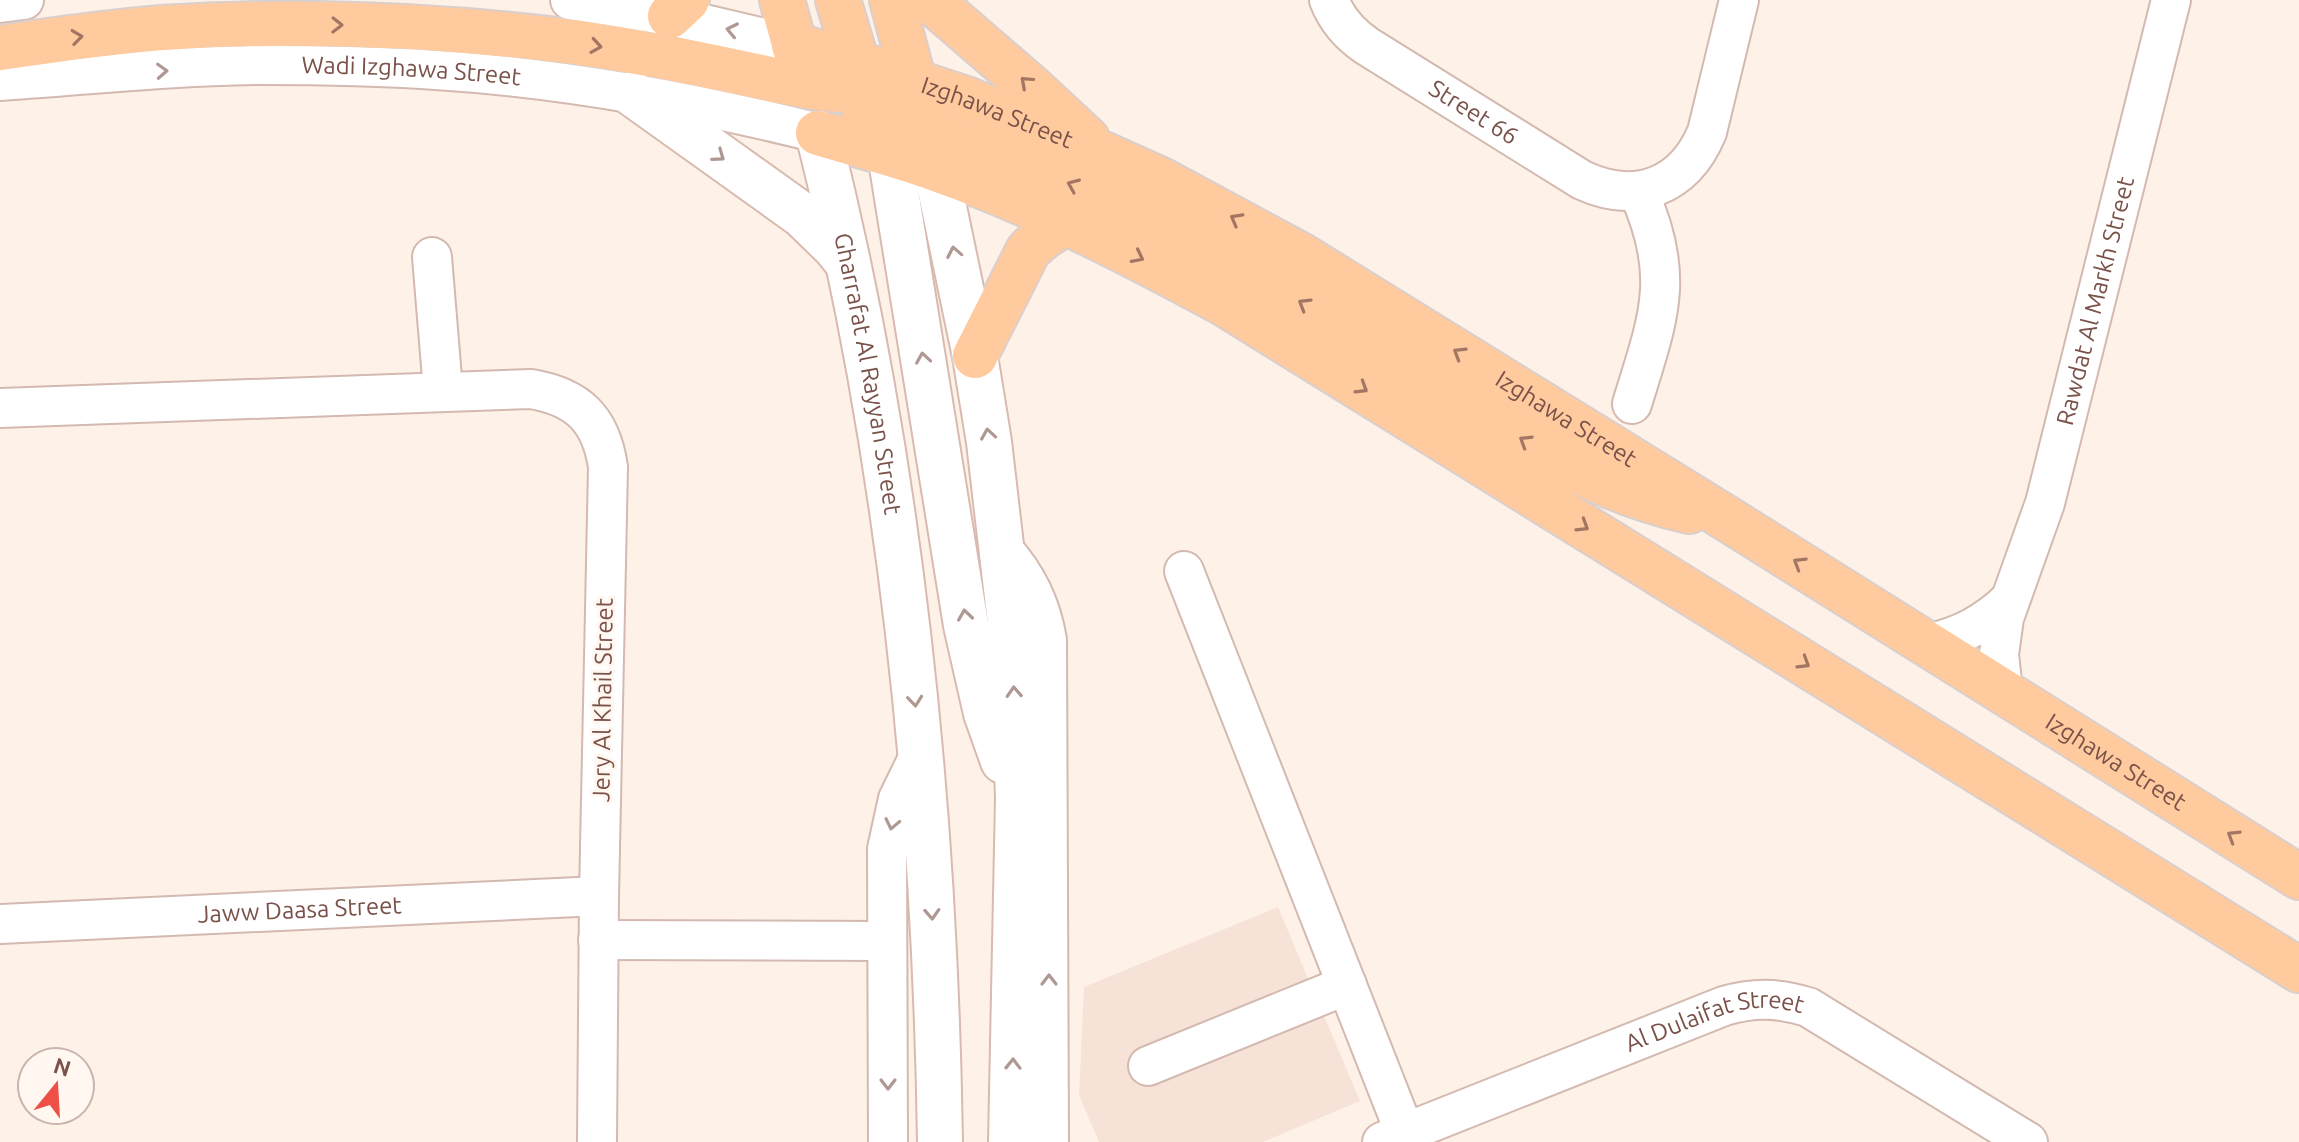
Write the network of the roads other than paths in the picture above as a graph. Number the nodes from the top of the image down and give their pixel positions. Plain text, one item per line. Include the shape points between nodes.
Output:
1 (24, 0) edge
2 (570, 0) edge
3 (782, 0) edge
4 (838, 0) edge
5 (892, 0) edge
6 (930, 0) edge
7 (1329, 0) edge
8 (1739, 0) edge
9 (2171, 0) edge
10 (0, 3) edge
11 (679, 8) edge
12 (0, 48) edge
13 (0, 81) edge
14 (914, 81) junction
15 (633, 94) junction
16 (870, 109) junction
17 (818, 133) junction
18 (1103, 154) junction
19 (1638, 191) junction
20 (1068, 223) junction
21 (432, 257) dead end
22 (848, 264) junction
23 (975, 356) junction
24 (443, 390) junction
25 (1632, 404) dead end
26 (0, 408) edge
27 (1726, 518) junction
28 (1002, 548) junction
29 (1184, 571) dead end
30 (2010, 600) junction
31 (1927, 644) junction
32 (2003, 691) junction
33 (921, 752) junction
34 (1018, 797) junction
35 (2299, 877) edge
36 (599, 896) junction
37 (0, 924) edge
38 (598, 940) junction
39 (887, 941) junction
40 (2299, 970) edge
41 (1347, 985) junction
42 (1148, 1066) dead end
43 (1394, 1138) edge
44 (597, 1142) edge
45 (888, 1142) edge
46 (940, 1142) edge
47 (1011, 1142) edge
48 (1049, 1142) edge
49 (2028, 1142) edge

1 - 10 street
2 - 11 street
3 - 16 main road, Gharrafat Al Rayyan Street
4 - 16 main road
5 - 14 main road, Gharrafat Al Rayyan Street
18 -> 6 main road
7 - 19 street, Street 66 via 1348,31 1380,55 1582,180 1619,192
8 - 19 street via 1700,150 1673,177
9 - 30 street, Rawdat Al Markh Street via 2055,466
16 -> 11 street
12 -> 16 main road via 162,28 251,24 445,31 651,54
13 -> 15 street, Wadi Izghawa Street via 256,65 354,66 492,75
14 - 16 main road, Gharrafat Al Rayyan Street
14 - 16 main road, Izghawa Street
14 - 18 main road, Izghawa Street
15 - 17 street, Wadi Izghawa Street
15 -> 22 main road via 802,215
16 - 17 main road, Gharrafat Al Rayyan Street
16 - 17 main road, Izghawa Street
16 - 20 main road, Izghawa Street
23 -> 16 main road, Gharrafat Al Rayyan Street
27 -> 16 main road via 1656,504 1589,479 1185,236 1058,178
34 -> 16 main road via 986,713 971,654
17 - 22 main road, Gharrafat Al Rayyan Street
27 -> 18 main road, Izghawa Street via 1302,256
19 - 25 street via 1658,246 1661,275 1654,333
20 - 23 main road via 1028,251
20 -> 40 main road, Izghawa Street via 1225,304
21 - 24 street
22 -> 33 main road, Gharrafat Al Rayyan Street via 890,495
28 -> 23 main road, Gharrafat Al Rayyan Street
24 - 26 street, Jery Al Khail Street
24 - 36 street, Jery Al Khail Street via 551,392 585,412 605,447
31 -> 27 main road, Izghawa Street
34 -> 28 main road, Gharrafat Al Rayyan Street via 1012,640
48 -> 28 street, Gharrafat Al Rayyan Street via 1047,640 1037,600
29 - 41 street
30 - 31 street, Rawdat Al Markh Street via 1973,629
30 - 32 street, Rawdat Al Markh Street via 2001,636
31 - 32 main road, Izghawa Street
35 -> 32 main road, Izghawa Street
33 -> 39 street via 891,824
33 -> 46 main road, Gharrafat Al Rayyan Street via 939,1038
47 -> 34 main road, Gharrafat Al Rayyan Street
36 - 37 street, Jaww Daasa Street
36 - 38 street, Jery Al Khail Street
38 - 39 street
38 - 44 street, Jery Al Khail Street
39 -> 45 street
41 - 42 street
41 - 43 street
43 - 49 street, Al Dulaifat Street via 1724,1006 1766,998 1808,1007

